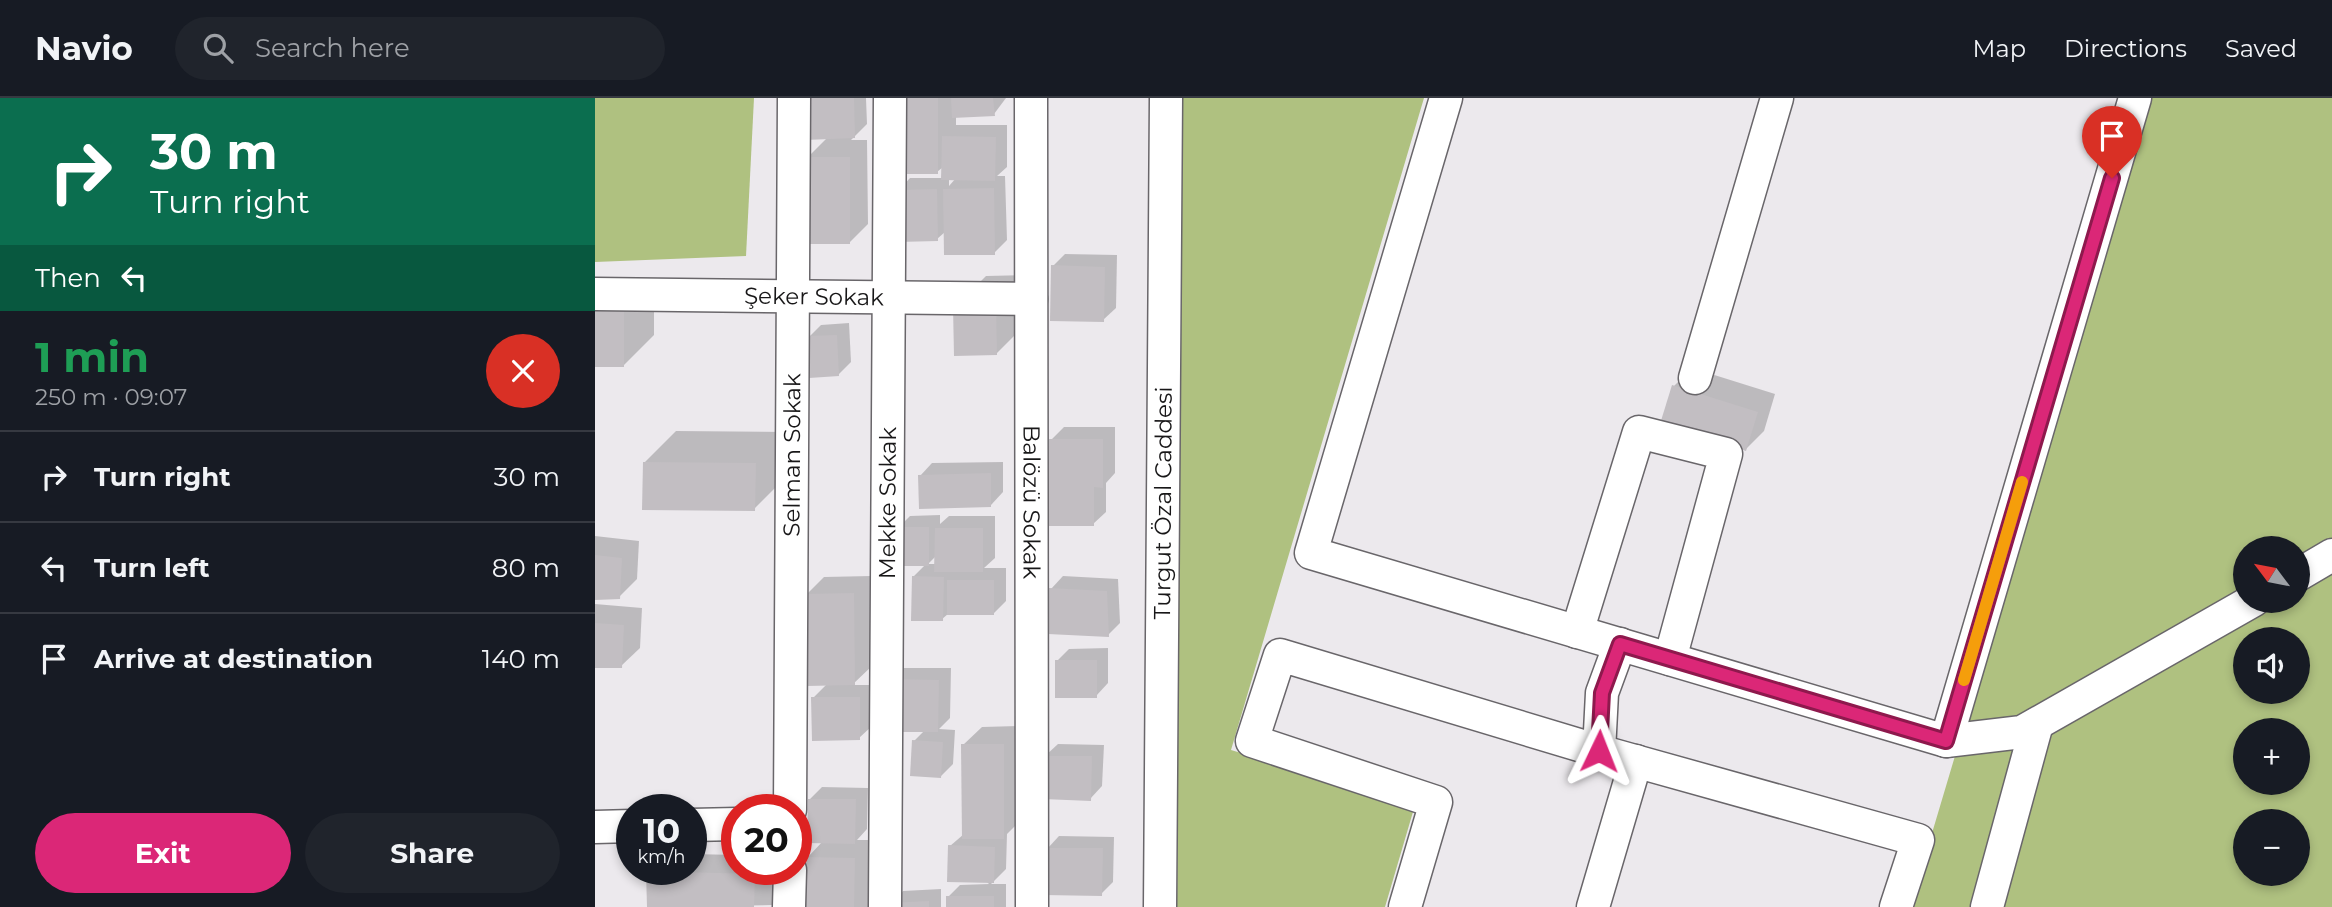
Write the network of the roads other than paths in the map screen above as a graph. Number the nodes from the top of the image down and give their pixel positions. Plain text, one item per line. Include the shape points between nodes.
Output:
1 (794, 98) edge
2 (890, 98) edge
3 (1031, 98) edge
4 (1166, 98) edge
5 (1445, 98) edge
6 (1777, 98) edge
7 (2135, 98) edge
8 (595, 294) edge
9 (793, 297) junction
10 (888, 298) junction
11 (1031, 299) junction
12 (1695, 378) dead end
13 (2332, 555) edge
14 (2310, 568) edge
15 (2233, 612) edge
16 (1577, 632) junction
17 (1620, 644) junction
18 (1671, 659) junction
19 (2037, 724) junction
20 (1946, 741) junction
21 (1599, 751) junction
22 (1636, 761) junction
23 (790, 794) edge
24 (616, 826) edge
25 (595, 827) edge
26 (790, 885) edge
27 (789, 907) edge
28 (885, 907) edge
29 (1032, 907) edge
30 (1160, 907) edge
31 (1405, 907) edge
32 (1593, 907) edge
33 (1896, 907) edge
34 (1987, 907) edge

1 - 9 street, Selman Sokak
2 - 10 street, Mekke Sokak
3 - 11 street, Balözü Sokak
4 - 30 street, Turgut Özal Caddesi
5 - 16 street via 1311,553
6 - 12 street
7 - 20 street
8 - 9 street, Şeker Sokak
9 - 10 street, Şeker Sokak
9 - 23 street, Selman Sokak
10 - 11 street, Şeker Sokak
10 - 28 street, Mekke Sokak
11 - 29 street, Balözü Sokak
13 - 14 street
15 - 19 street
16 - 17 street
16 - 18 street via 1639,432 1726,454
17 - 18 street
17 - 21 street via 1602,693
18 - 20 street
19 - 20 street via 2022,732
19 - 34 street
21 - 22 street
21 - 31 street via 1280,655 1252,741 1436,802
22 - 32 street
22 - 33 street via 1918,840
24 - 25 street
26 - 27 street

